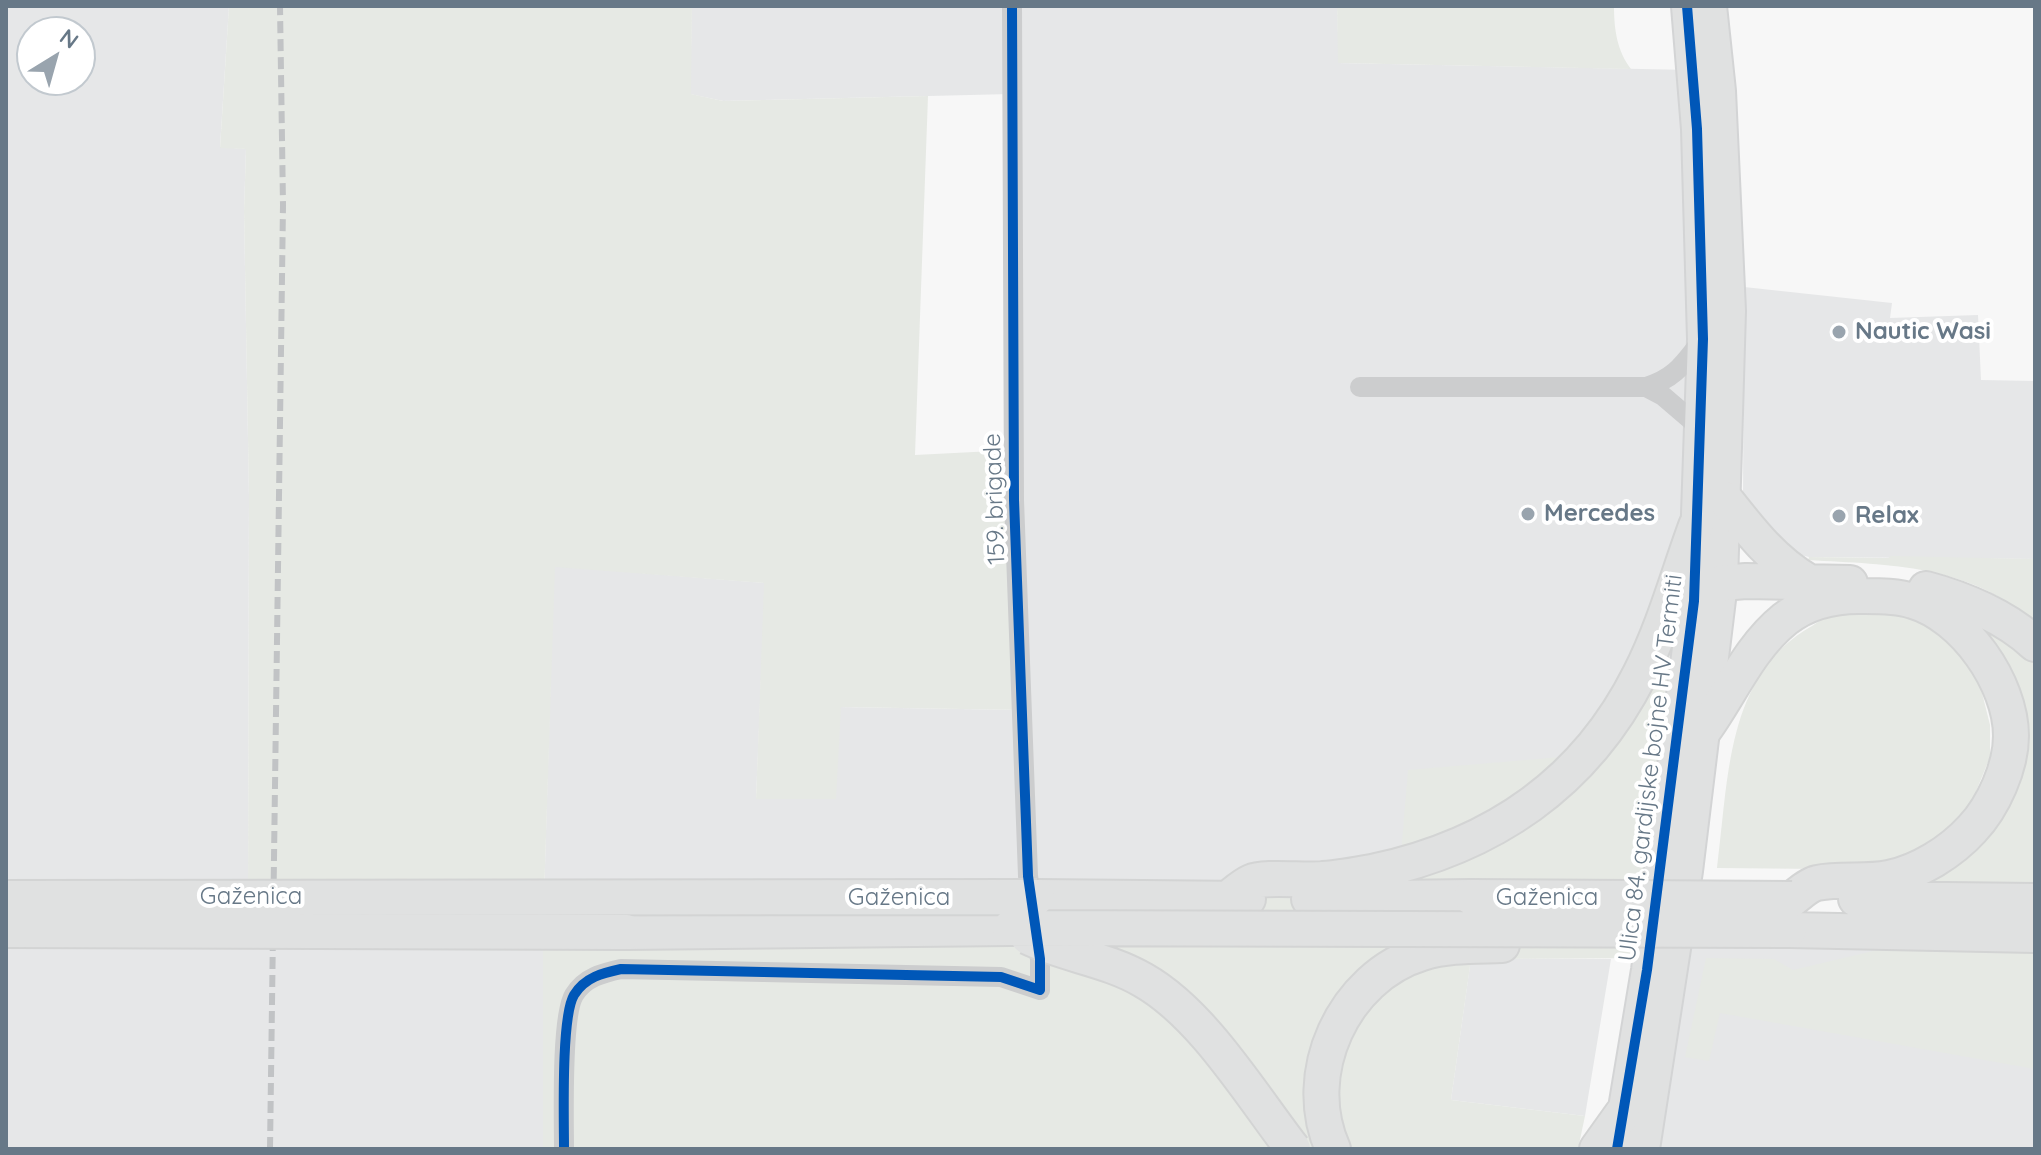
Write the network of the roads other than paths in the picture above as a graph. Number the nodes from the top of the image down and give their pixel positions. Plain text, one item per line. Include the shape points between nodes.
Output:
1 (1012, 6) edge
2 (1687, 6) edge
3 (1711, 6) edge
4 (1703, 339) junction
5 (1360, 387) dead end
6 (1646, 387) junction
7 (1698, 426) junction
8 (1725, 499) junction
9 (1696, 526) junction
10 (1809, 582) junction
11 (1722, 583) junction
12 (1694, 601) junction
13 (2035, 644) edge
14 (1704, 730) junction
15 (6, 898) edge
16 (1226, 900) junction
17 (2035, 901) edge
18 (1790, 915) junction
19 (1010, 928) junction
20 (6, 930) edge
21 (1586, 930) junction
22 (2035, 935) edge
23 (1622, 1114) junction
24 (564, 1149) edge
25 (1293, 1149) edge
26 (1333, 1149) edge
27 (1597, 1149) edge
28 (1617, 1149) edge
29 (1644, 1149) edge

1 - 24 street, 159. brigade via 1014,500 1028,876 1040,990 1001,977 621,969 595,974 574,994 567,1018
2 - 4 main road, Ulica 84. gardijske bojne HV Termiti via 1697,129
3 - 8 main road, Ulica 84. gardijske bojne HV Termiti via 1730,311
4 - 6 street via 1675,374
4 - 7 main road, Ulica 84. gardijske bojne HV Termiti
5 - 6 street
6 - 7 street
7 - 9 main road, Ulica 84. gardijske bojne HV Termiti
8 - 10 highway via 1762,545
8 - 11 main road, Ulica 84. gardijske bojne HV Termiti
9 - 12 main road, Ulica 84. gardijske bojne HV Termiti
9 - 16 highway via 1640,675 1585,755 1557,785 1498,827 1427,859 1324,879 1253,881
10 - 11 highway
10 - 13 highway via 1884,583 1947,594 2005,621
11 - 12 highway
11 - 14 main road, Ulica 84. gardijske bojne HV Termiti
12 - 23 main road, Ulica 84. gardijske bojne HV Termiti via 1647,970
14 - 18 highway via 1757,645 1787,617 1841,595 1913,601 1948,618 1975,644 1993,676 2011,735 2007,765 1972,830 1915,870 1888,878 1814,883
14 - 29 main road, Ulica 84. gardijske bojne HV Termiti
15 - 16 highway, Gaženica, bridge
16 - 18 highway, Gaženica, bridge via 1471,897
17 - 18 highway
18 - 21 highway, Gaženica, bridge
18 - 22 highway
19 - 20 highway, Gaženica, bridge
19 - 21 highway, Gaženica, bridge
19 - 25 highway, bridge via 1143,980 1173,1002 1200,1028
21 - 26 highway via 1562,942 1453,946 1402,961 1378,976 1345,1013 1328,1046 1321,1116
23 - 27 highway
23 - 28 main road, Ulica 84. gardijske bojne HV Termiti

